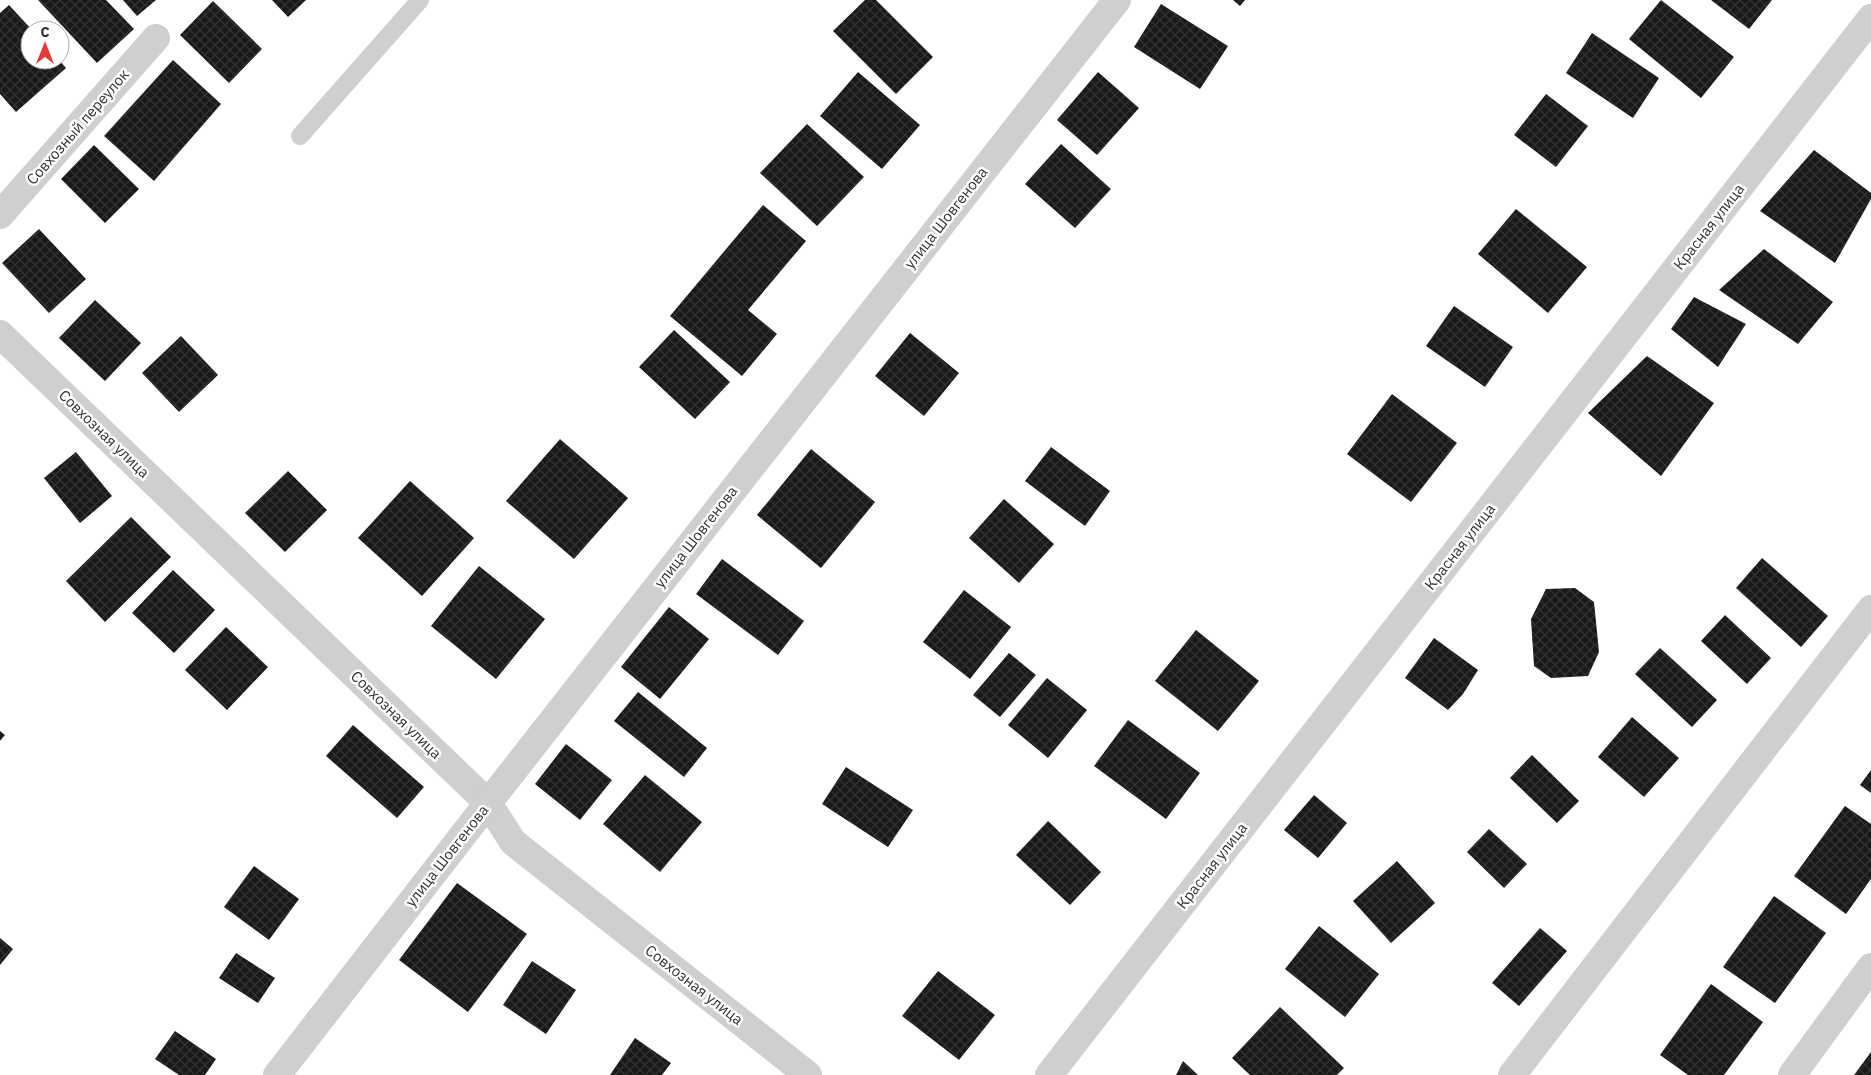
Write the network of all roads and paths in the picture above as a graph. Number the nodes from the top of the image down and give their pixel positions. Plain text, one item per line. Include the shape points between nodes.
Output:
1 (420, 0) edge
2 (1117, 0) edge
3 (1871, 18) edge
4 (156, 38) dead end
5 (300, 136) dead end
6 (0, 215) edge
7 (0, 334) edge
8 (1871, 609) edge
9 (488, 803) junction
10 (1871, 967) edge
11 (277, 1075) edge
12 (808, 1075) edge
13 (1049, 1075) edge
14 (1512, 1075) edge
15 (1792, 1075) edge

1 - 5 lane
2 - 9 street, улица Шовгенова
3 - 13 street, Красная улица
4 - 6 street, Совхозный переулок
7 - 9 street, Совхозная улица
8 - 14 street
9 - 11 street, улица Шовгенова
9 - 12 street, Совхозная улица via 513,842
10 - 15 street

